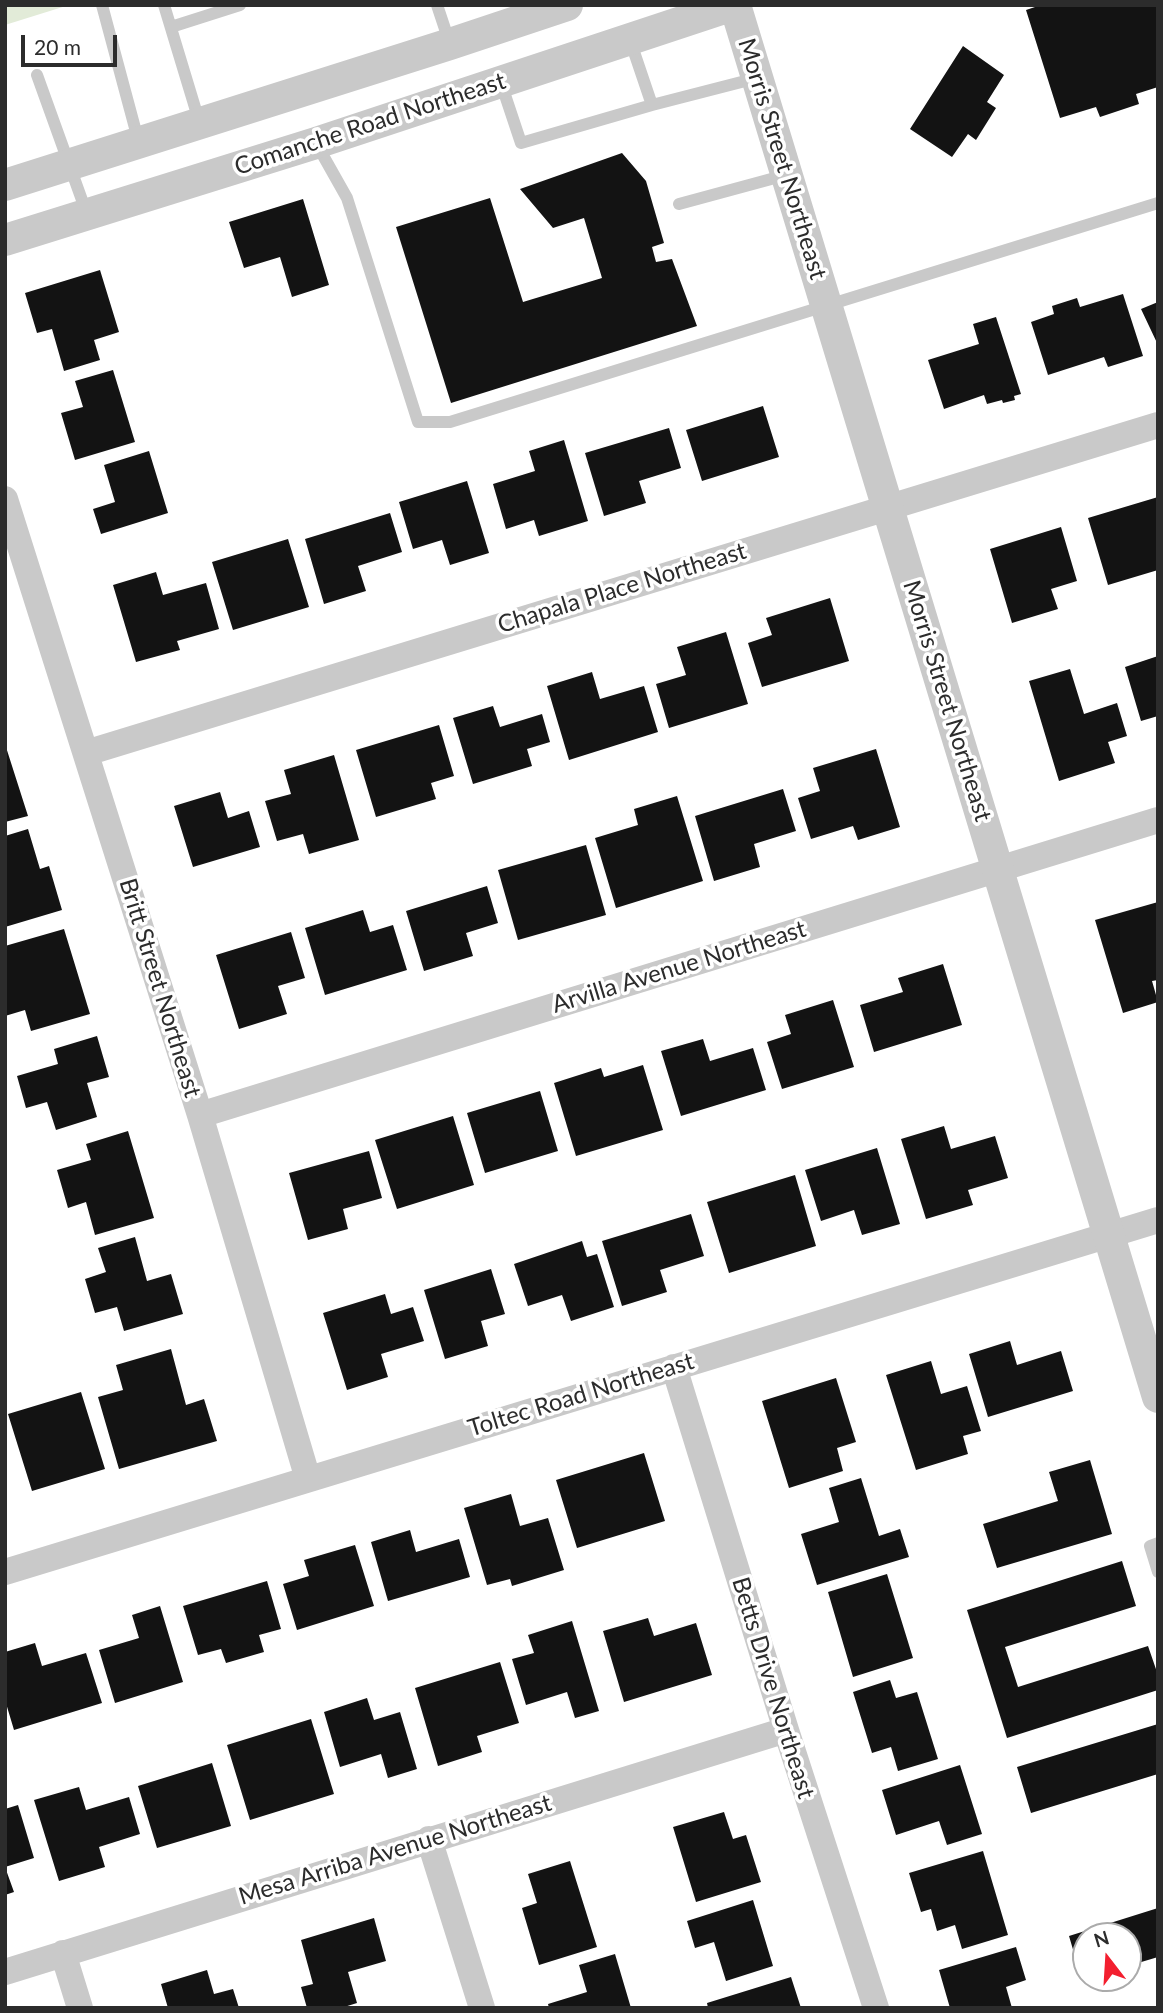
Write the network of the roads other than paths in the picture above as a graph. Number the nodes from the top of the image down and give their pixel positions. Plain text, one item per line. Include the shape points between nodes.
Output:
1 (102, 5) edge
2 (164, 5) edge
3 (240, 5) edge
4 (436, 5) edge
5 (567, 5) edge
6 (734, 5) edge
7 (171, 27) junction
8 (630, 39) junction
9 (450, 44) junction
10 (37, 75) dead end
11 (758, 78) junction
12 (501, 82) junction
13 (652, 105) junction
14 (200, 124) junction
15 (139, 143) junction
16 (316, 143) junction
17 (69, 165) junction
18 (787, 175) junction
19 (5, 186) edge
20 (1158, 203) edge
21 (679, 204) dead end
22 (87, 215) junction
23 (5, 240) edge
24 (826, 307) junction
25 (1158, 425) edge
26 (5, 499) edge
27 (888, 506) junction
28 (86, 753) junction
29 (1158, 820) edge
30 (998, 869) junction
31 (200, 1115) junction
32 (1158, 1220) edge
33 (1109, 1235) junction
34 (674, 1367) junction
35 (1158, 1398) edge
36 (308, 1479) junction
37 (1158, 1543) edge
38 (5, 1572) edge
39 (1158, 1572) edge
40 (786, 1730) junction
41 (429, 1839) junction
42 (63, 1953) junction
43 (5, 1972) edge
44 (80, 2008) edge
45 (482, 2008) edge
46 (876, 2008) edge

1 - 15 lane
2 - 7 lane
3 - 7 lane
4 - 9 lane
5 - 9 street, Comanche Road Northeast
6 - 8 street, Comanche Road Northeast
6 - 11 street, Morris Street Northeast
7 - 14 lane
8 - 12 street, Comanche Road Northeast
8 - 13 lane
9 - 14 street, Comanche Road Northeast
10 - 17 lane
11 - 13 lane
11 - 18 street, Morris Street Northeast
12 - 13 lane via 521,143
12 - 16 street, Comanche Road Northeast
14 - 15 street, Comanche Road Northeast
15 - 17 street, Comanche Road Northeast
16 - 22 street, Comanche Road Northeast
16 - 24 lane via 347,198 418,422 450,422
17 - 19 street, Comanche Road Northeast
17 - 22 lane
18 - 21 lane
18 - 24 street, Morris Street Northeast
20 - 24 lane
22 - 23 street, Comanche Road Northeast
24 - 27 street, Morris Street Northeast
25 - 27 street, Chapala Place Northeast
26 - 28 street, Britt Street Northeast
27 - 28 street, Chapala Place Northeast
27 - 30 street, Morris Street Northeast
28 - 31 street, Britt Street Northeast
29 - 30 street, Arvilla Avenue Northeast
30 - 31 street, Arvilla Avenue Northeast
30 - 33 street, Morris Street Northeast
31 - 36 street, Britt Street Northeast
32 - 33 street, Toltec Road Northeast
33 - 34 street, Toltec Road Northeast
33 - 35 street, Morris Street Northeast
34 - 36 street, Toltec Road Northeast
34 - 40 street, Betts Drive Northeast
36 - 38 street, Toltec Road Northeast
37 - 39 lane via 1150,1546
40 - 41 street, Mesa Arriba Avenue Northeast
40 - 46 street, Betts Drive Northeast
41 - 42 street, Mesa Arriba Avenue Northeast
41 - 45 street
42 - 43 street, Mesa Arriba Avenue Northeast
42 - 44 street

